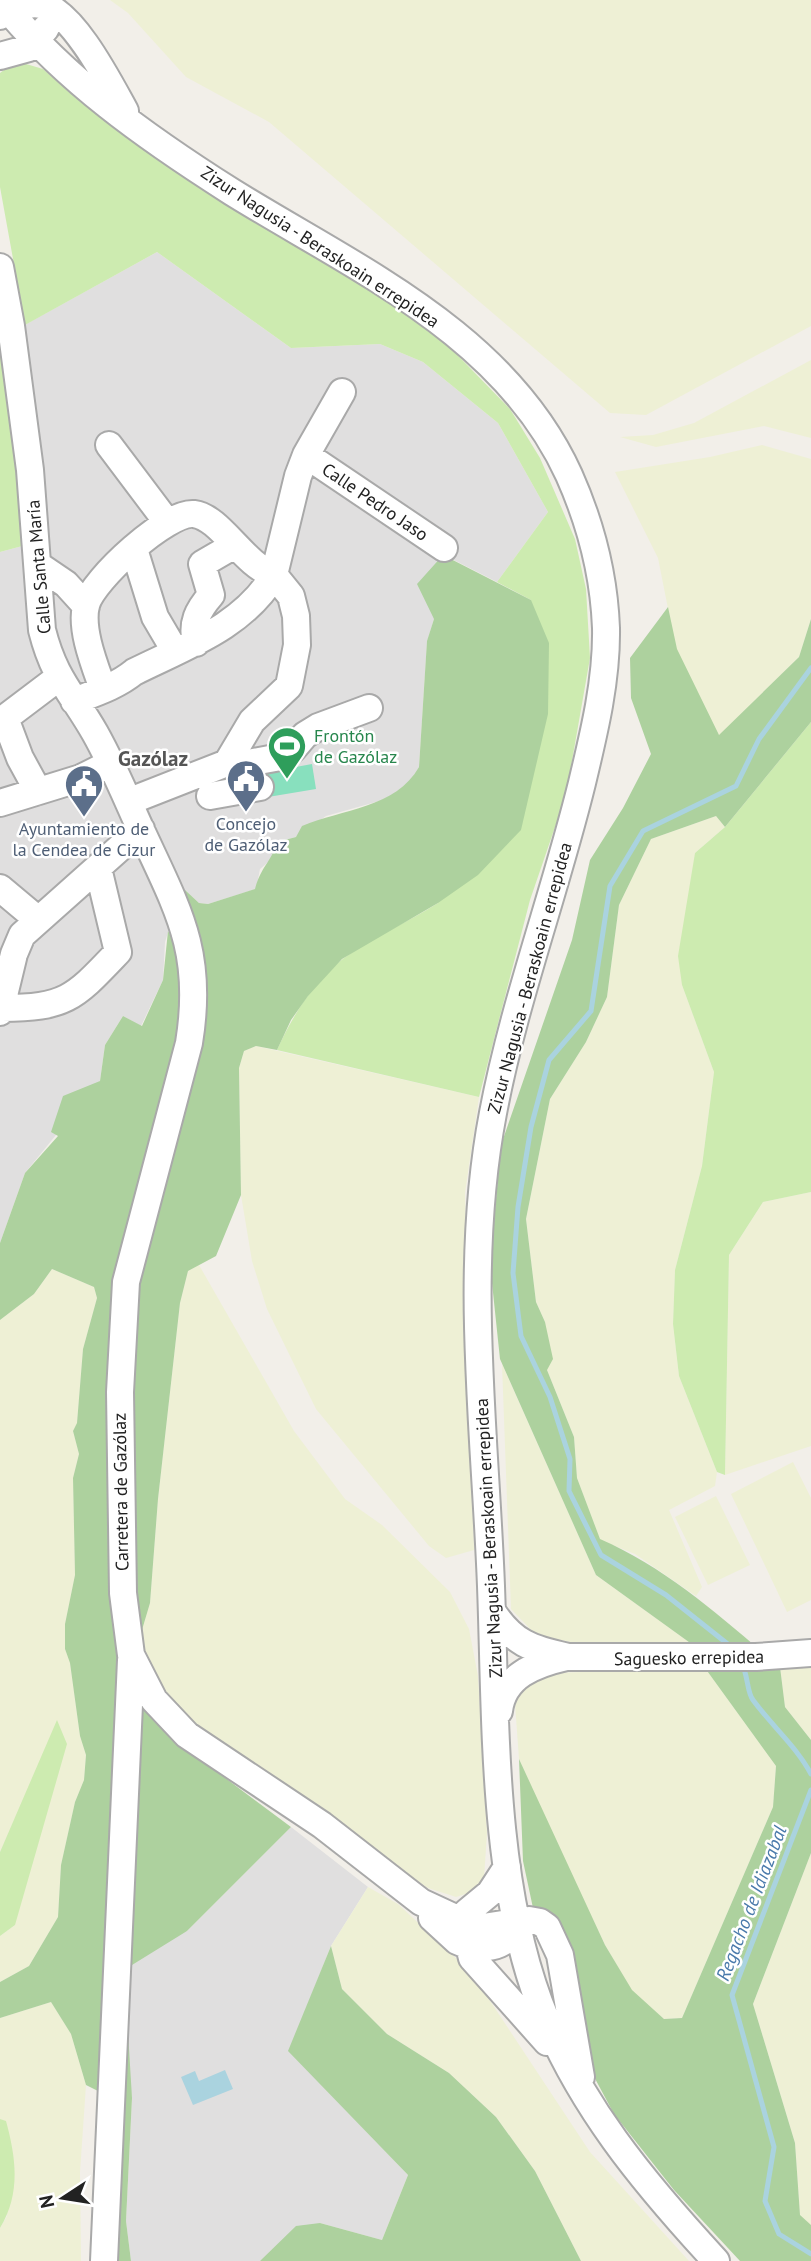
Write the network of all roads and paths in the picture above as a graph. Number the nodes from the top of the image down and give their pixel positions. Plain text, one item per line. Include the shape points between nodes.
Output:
1 (3, 9) edge
2 (55, 11) junction
3 (37, 42) junction
4 (0, 48) edge
5 (0, 56) edge
6 (133, 125) junction
7 (0, 267) edge
8 (342, 392) dead end
9 (108, 445) dead end
10 (306, 455) junction
11 (167, 522) junction
12 (233, 546) junction
13 (444, 548) dead end
14 (134, 549) junction
15 (38, 565) junction
16 (274, 575) junction
17 (86, 607) junction
18 (186, 647) junction
19 (58, 678) junction
20 (103, 690) junction
21 (74, 701) junction
22 (369, 708) dead end
23 (111, 763) junction
24 (227, 763) junction
25 (260, 787) dead end
26 (38, 791) junction
27 (208, 791) junction
28 (130, 801) junction
29 (0, 803) edge
30 (141, 829) junction
31 (98, 868) junction
32 (0, 888) edge
33 (37, 919) junction
34 (191, 951) joint
35 (1, 1010) edge
36 (492, 1611) junction
37 (811, 1653) edge
38 (556, 1654) junction
39 (131, 1655) junction
40 (495, 1658) junction
41 (498, 1721) junction
42 (507, 1867) junction
43 (516, 1921) junction
44 (467, 1935) junction
45 (563, 2058) junction
46 (585, 2099) junction
47 (104, 2261) edge
48 (716, 2261) edge

1 - 2 street via 41,4
1 - 3 street, Zizur Nagusia - Beraskoain errepidea
1 - 4 street via 9,26
2 - 3 street
2 - 6 street via 79,37
3 - 5 street
3 - 6 street, Zizur Nagusia - Beraskoain errepidea
6 - 36 street, Zizur Nagusia - Beraskoain errepidea via 424,310 486,360 528,407 558,453 593,546 606,622 600,700 574,815 493,1112 476,1242
7 - 15 street, Calle Santa María via 22,401
8 - 10 street, Calle Pedro Jaso
9 - 11 street
10 - 13 street, Calle Pedro Jaso
10 - 16 street, Calle Pedro Jaso
11 - 12 street via 195,514 214,523
11 - 14 street
12 - 16 street via 258,569
12 - 18 street via 202,564 211,595 198,610
14 - 17 street via 92,593
14 - 18 street via 155,617
15 - 17 street via 66,584
15 - 19 street, Calle Santa María via 42,630
16 - 18 street via 263,593 214,635
16 - 24 street via 291,596 296,616 297,645 289,686 252,721
17 - 20 street via 92,655
18 - 20 street
19 - 21 street, Calle Santa María
19 - 26 street via 5,718
20 - 21 street
21 - 23 street, Calle Santa María
22 - 24 street via 318,727 275,758
23 - 26 street
23 - 28 street, Calle Santa María
24 - 27 street
25 - 27 street
26 - 29 street
27 - 28 street
28 - 30 street, Calle Santa María
30 - 31 street
30 - 34 street, Calle Santa María via 175,900
31 - 33 street
31 - 35 street via 118,952 61,1003
32 - 33 street
33 - 35 street via 22,935 14,954
34 - 39 street, Carretera de Gazólaz via 195,1004 189,1043 126,1282 120,1392 123,1592
36 - 38 street via 516,1640
36 - 40 street, Zizur Nagusia - Beraskoain errepidea
37 - 38 street, Saguesko errepidea via 756,1657
38 - 40 street, Saguesko errepidea via 504,1653
38 - 41 street via 526,1670 500,1695
39 - 44 street, Carretera de Gazólaz via 154,1700 187,1735 322,1825
39 - 47 street via 124,1987
40 - 41 street, Zizur Nagusia - Beraskoain errepidea
41 - 42 street, Zizur Nagusia - Beraskoain errepidea
42 - 43 street, Zizur Nagusia - Beraskoain errepidea
42 - 44 street via 490,1893 467,1912
43 - 44 street via 509,1938 495,1947
43 - 45 street, Zizur Nagusia - Beraskoain errepidea via 537,1997
43 - 46 street via 540,1922 554,1937
44 - 45 street via 472,1958
45 - 46 street, Zizur Nagusia - Beraskoain errepidea
46 - 48 street, Zizur Nagusia - Beraskoain errepidea via 621,2152

